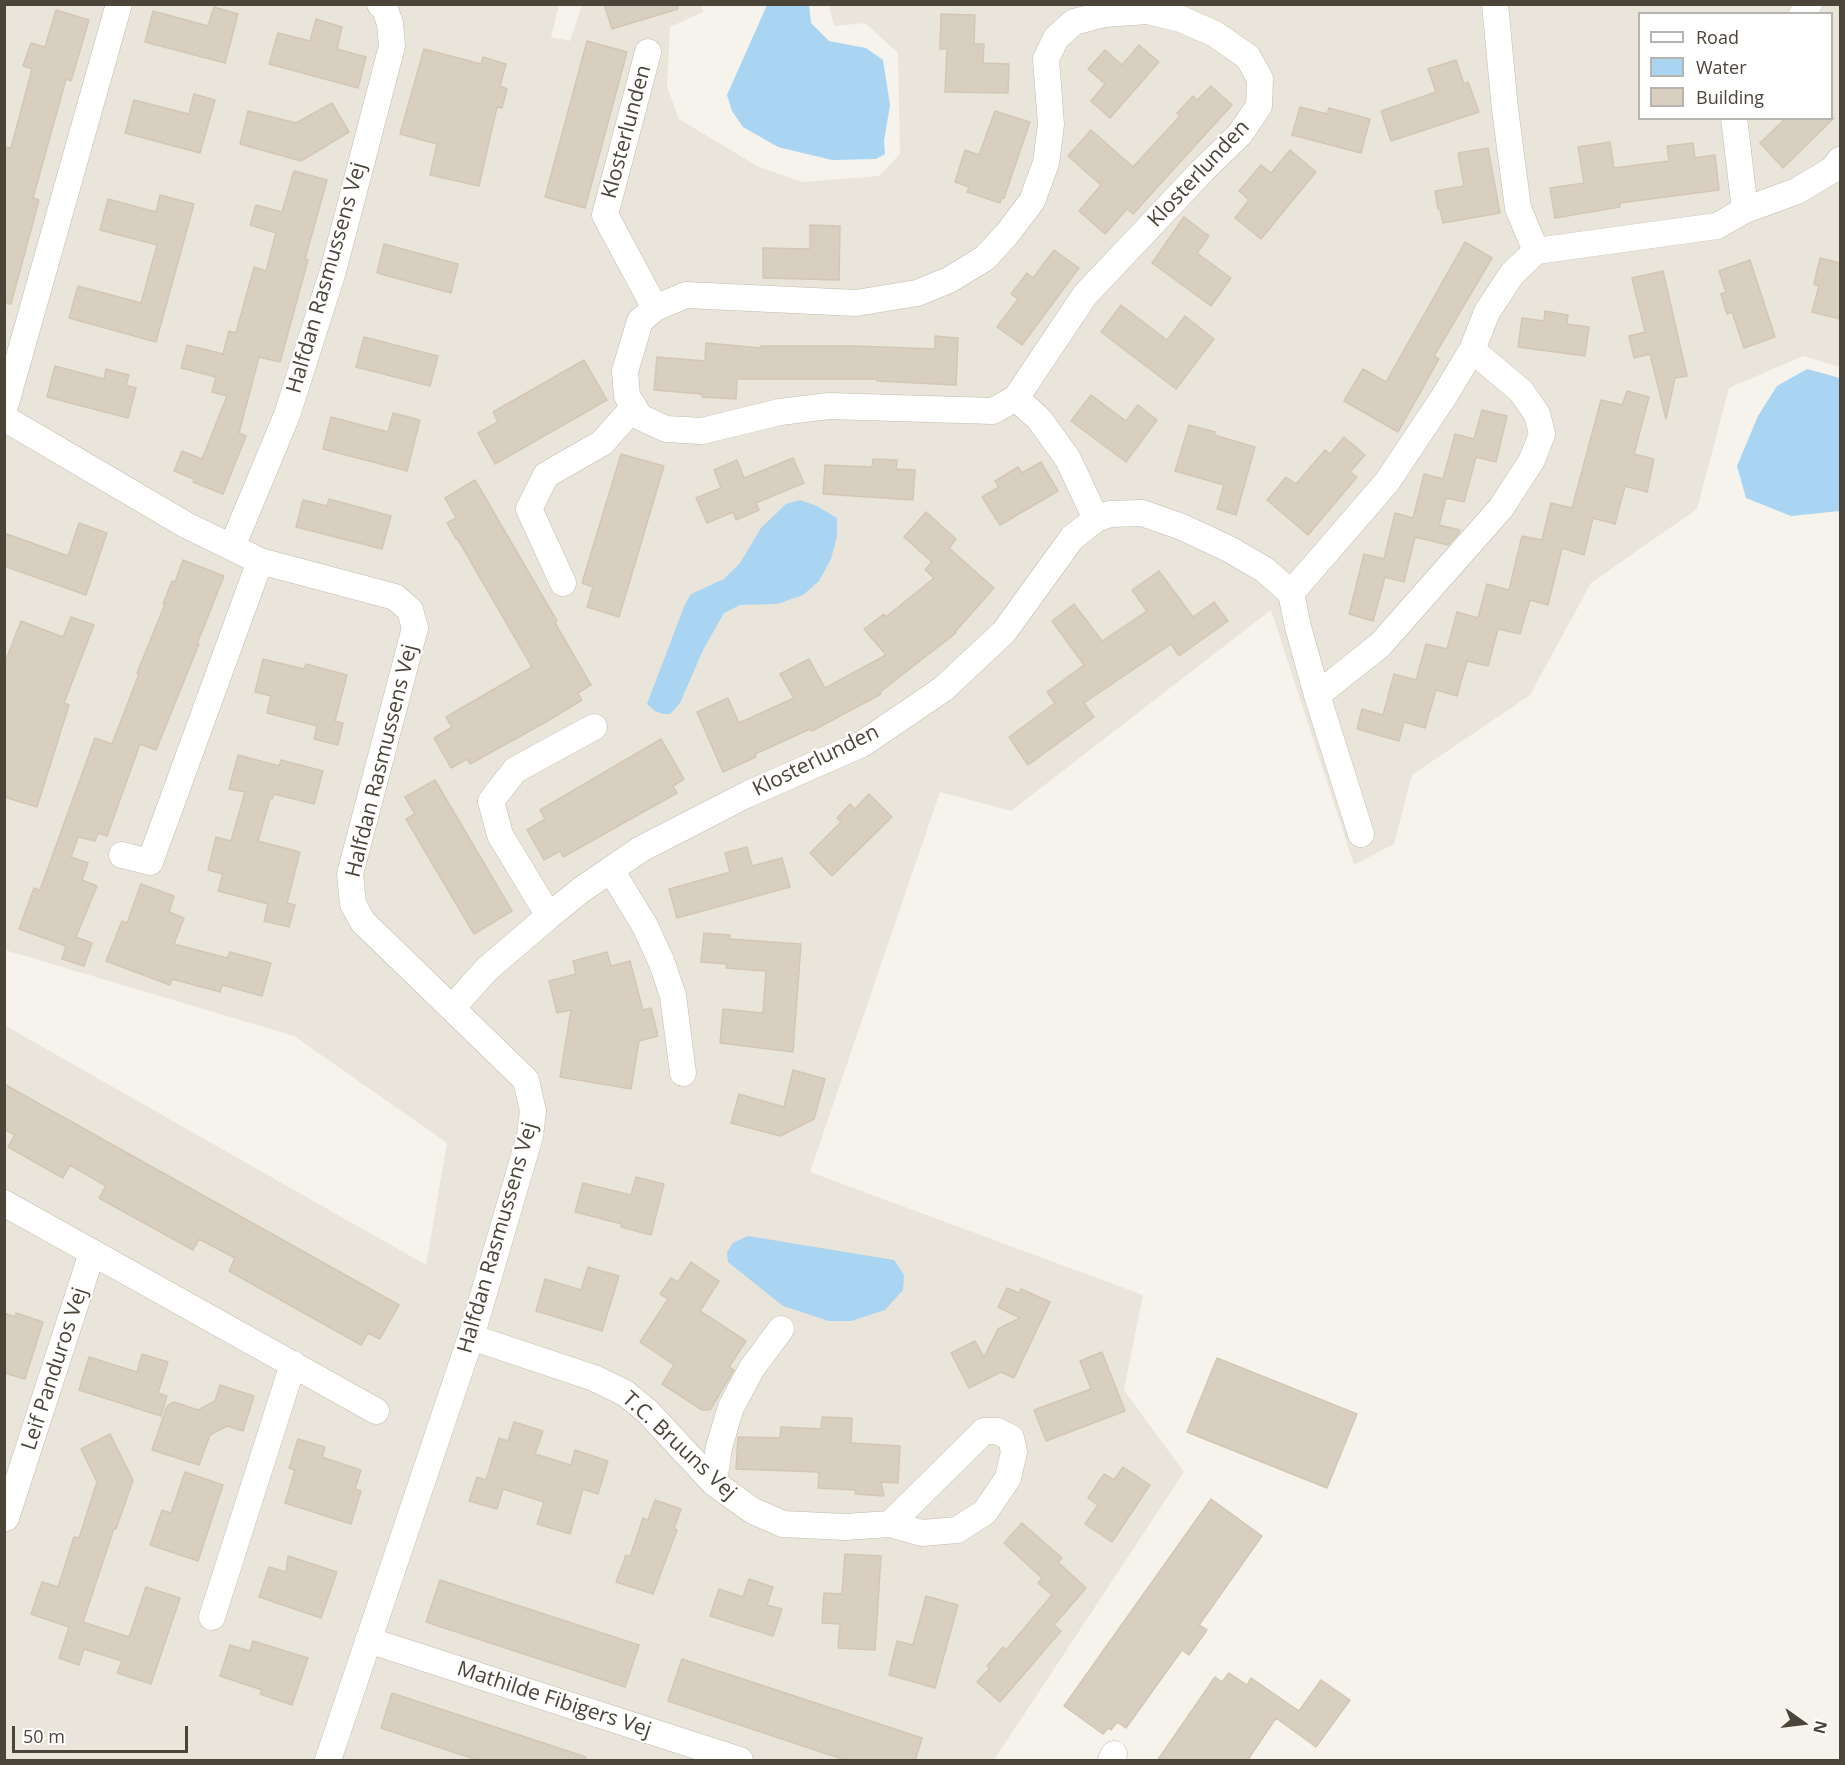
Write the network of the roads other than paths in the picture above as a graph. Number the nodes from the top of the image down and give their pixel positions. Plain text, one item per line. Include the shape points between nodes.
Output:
1 (119, 4) edge
2 (380, 4) edge
3 (1495, 4) edge
4 (648, 52) dead end
5 (1734, 120) edge
6 (1838, 169) edge
7 (1745, 210) junction
8 (1536, 251) junction
9 (655, 308) junction
10 (1472, 350) junction
11 (1016, 398) junction
12 (634, 407) junction
13 (4, 410) edge
14 (4, 418) edge
15 (1096, 519) junction
16 (232, 547) junction
17 (260, 561) junction
18 (563, 583) dead end
19 (1291, 593) junction
20 (1317, 695) junction
21 (594, 727) dead end
22 (1361, 834) dead end
23 (122, 855) dead end
24 (611, 870) junction
25 (549, 916) junction
26 (452, 1008) junction
27 (682, 1073) dead end
28 (4, 1203) edge
29 (92, 1253) junction
30 (781, 1329) dead end
31 (471, 1337) junction
32 (293, 1364) junction
33 (376, 1411) dead end
34 (714, 1483) junction
35 (6, 1518) dead end
36 (890, 1524) junction
37 (212, 1617) dead end
38 (368, 1640) junction
39 (328, 1761) edge
40 (740, 1761) edge

1 - 13 street
2 - 16 street, Halfdan Rasmussens Vej via 390,24 392,46 333,271 287,415
3 - 8 street via 1518,208
4 - 9 street, Klosterlunden via 605,215
5 - 7 street
6 - 7 street via 1797,191
7 - 8 street via 1717,226
8 - 10 street via 1512,274 1487,312
9 - 11 street, Klosterlunden via 686,296 856,303 917,293 949,280 985,258 1032,201 1046,163 1051,124 1046,59 1056,38 1074,22 1104,14 1148,12 1181,19 1215,34 1248,57 1260,79 1259,106 1240,134 1085,296
9 - 12 street via 640,321 625,371 627,396
10 - 19 street via 1388,482
10 - 20 street via 1521,392 1537,414 1542,434 1532,460 1501,508 1380,645
11 - 12 street via 993,411 829,406 780,412 702,431 666,429 640,417
11 - 15 street via 1039,419 1068,459
12 - 18 street via 602,443 546,476 529,509
14 - 16 street, Halfdan Rasmussens Vej via 186,525
15 - 19 street, Klosterlunden via 1110,514 1142,513 1182,527 1265,570
15 - 24 street, Klosterlunden via 1072,538 1004,632 943,689 862,744 748,794 641,849
16 - 17 street, Halfdan Rasmussens Vej
17 - 23 street via 150,862
17 - 26 street, Halfdan Rasmussens Vej via 395,597 410,610 415,627 350,874 353,904 363,922
19 - 20 street
20 - 22 street
21 - 25 street via 515,770 491,801 500,835
24 - 25 street, Klosterlunden
24 - 27 street via 662,963 673,996
25 - 26 street, Klosterlunden via 487,969
26 - 31 street, Halfdan Rasmussens Vej via 526,1080 533,1111 530,1136
28 - 29 street
29 - 32 street
29 - 35 street, Leif Panduros Vej
30 - 34 street via 752,1368 731,1407
31 - 34 street, T.C. Bruuns Vej via 594,1378 625,1393
31 - 38 street, Halfdan Rasmussens Vej
32 - 33 street
32 - 37 street
34 - 36 street, T.C. Bruuns Vej via 753,1511 783,1524
36 - 36 street, T.C. Bruuns Vej via 922,1533 957,1530 985,1512 1008,1479 1014,1452 1011,1438 998,1431 984,1431
38 - 39 street, Halfdan Rasmussens Vej
38 - 40 street, Mathilde Fibigers Vej

